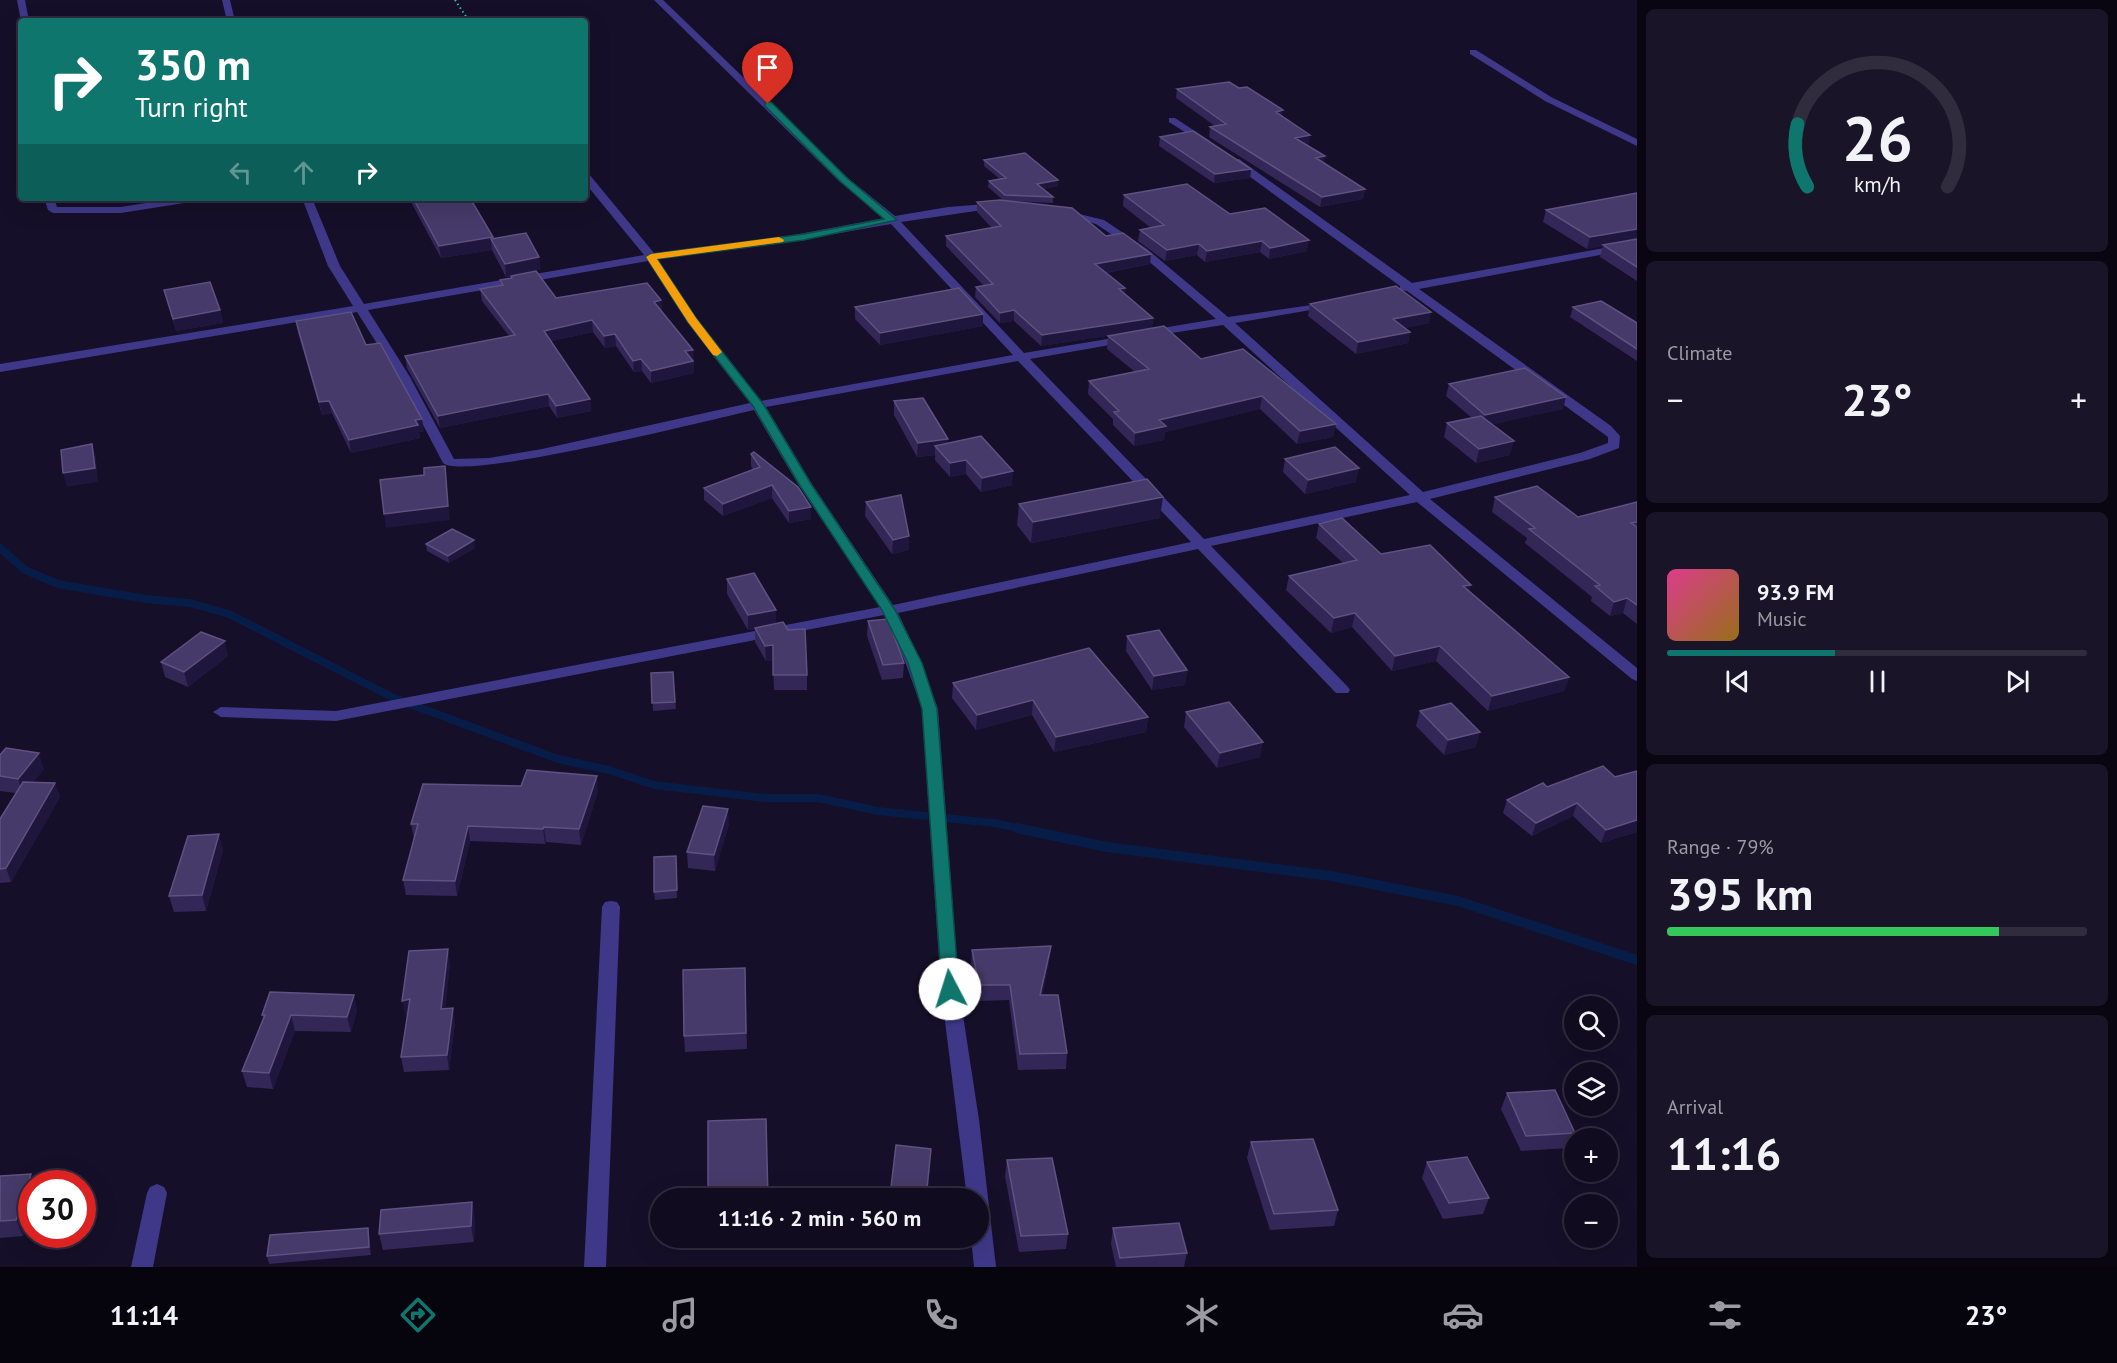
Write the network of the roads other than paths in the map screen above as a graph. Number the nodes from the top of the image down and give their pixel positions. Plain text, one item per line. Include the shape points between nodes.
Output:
1 (21, 0) edge
2 (226, 0) edge
3 (658, 0) edge
4 (24, 18) edge
5 (230, 18) edge
6 (1473, 52) dead end
7 (1172, 120) dead end
8 (1637, 143) edge
9 (588, 180) edge
10 (50, 201) edge
11 (178, 201) edge
12 (308, 201) edge
13 (1008, 205) edge
14 (1043, 208) edge
15 (892, 220) junction
16 (1637, 245) edge
17 (651, 257) junction
18 (1409, 287) junction
19 (1389, 291) edge
20 (1336, 302) edge
21 (360, 309) junction
22 (1224, 321) junction
23 (1021, 357) junction
24 (0, 368) edge
25 (758, 405) junction
26 (1420, 497) junction
27 (1203, 544) junction
28 (889, 610) junction
29 (1637, 676) edge
30 (1342, 690) dead end
31 (221, 712) dead end
32 (611, 907) dead end
33 (157, 1193) dead end
34 (142, 1267) edge
35 (595, 1267) edge
36 (986, 1267) edge

1 - 4 street
2 - 5 street
3 - 15 street via 844,180
6 - 8 street via 1548,99
7 - 18 street
9 - 17 street
10 - 11 street via 53,210 121,210
12 - 21 street via 334,266
13 - 15 street
14 - 22 street via 1085,216 1116,232
15 - 17 street
15 - 23 street
16 - 18 street
17 - 21 street
17 - 25 street via 692,320
18 - 19 street
18 - 26 street via 1606,429 1616,442 1608,449 1585,456
20 - 22 street
21 - 24 street
21 - 25 street via 404,376 450,463 489,462 542,453
22 - 23 street
22 - 26 street
23 - 25 street
23 - 27 street
25 - 28 street
26 - 27 street
26 - 29 street
27 - 28 street
27 - 30 street
28 - 31 street via 336,716
28 - 36 street via 915,663 930,709 950,989
32 - 35 street
33 - 34 street

